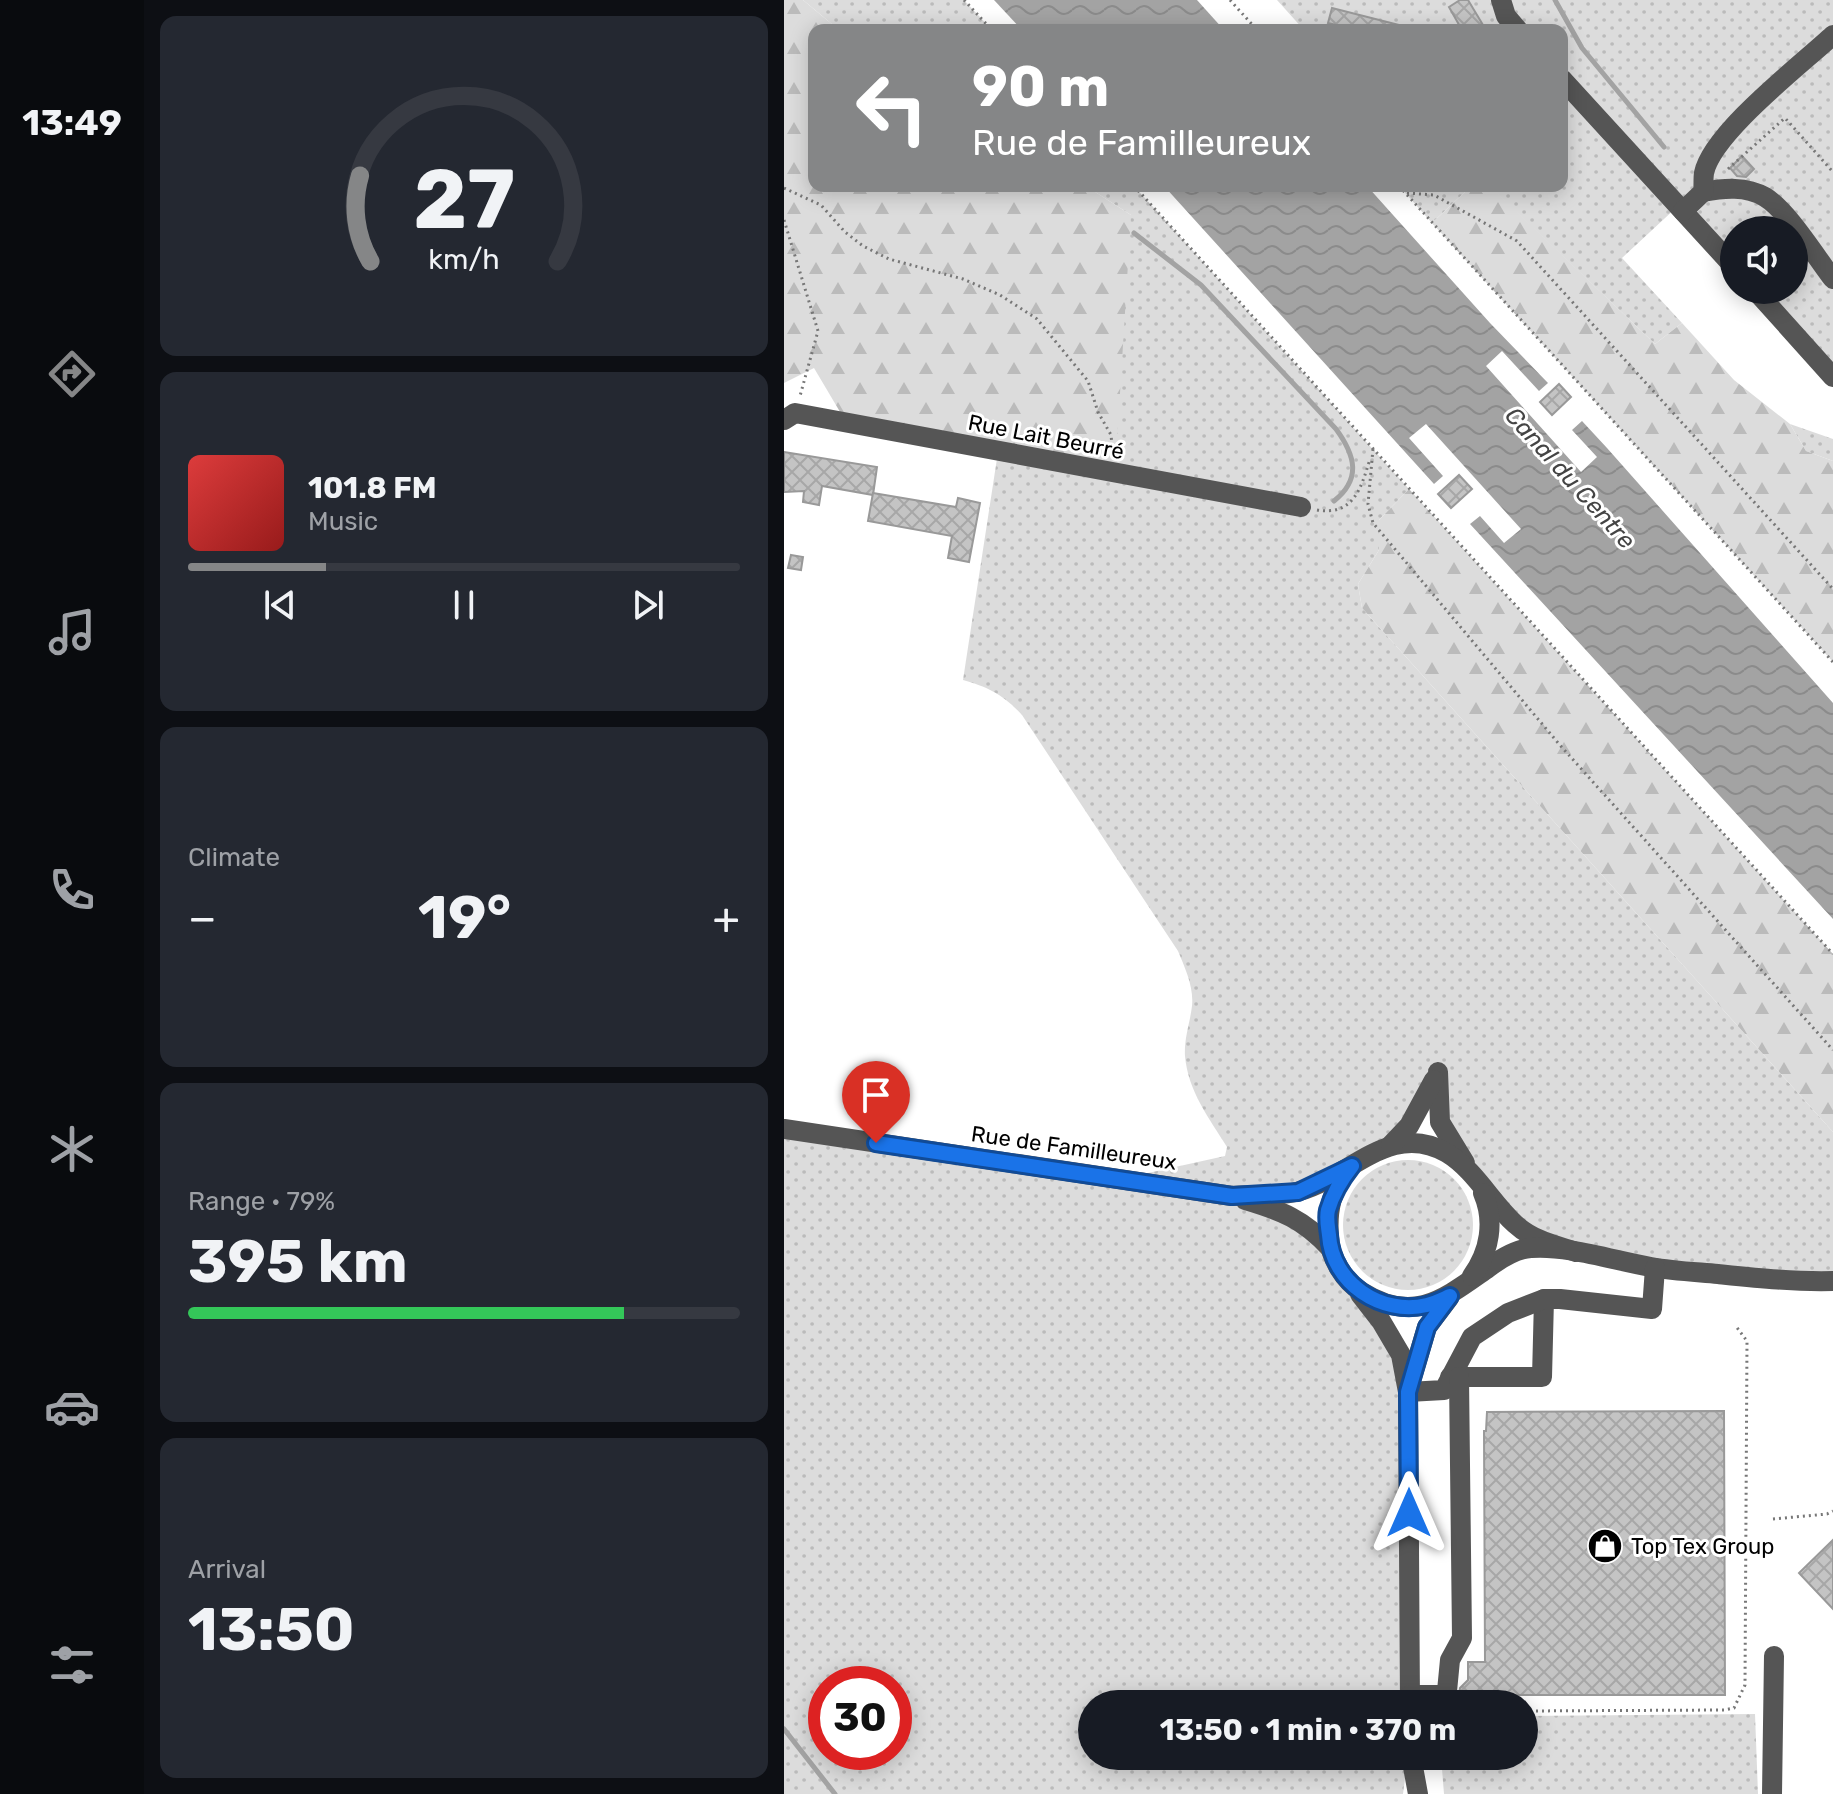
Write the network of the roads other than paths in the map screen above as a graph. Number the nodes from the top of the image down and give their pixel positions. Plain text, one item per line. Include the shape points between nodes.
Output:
1 (1501, 0) edge
2 (1513, 24) edge
3 (1833, 35) edge
4 (1568, 86) edge
5 (1703, 192) junction
6 (1683, 211) junction
7 (1720, 252) edge
8 (1833, 279) edge
9 (1768, 304) edge
10 (1833, 377) edge
11 (788, 413) edge
12 (1301, 507) road end
13 (784, 1129) edge
14 (1391, 1145) junction
15 (1352, 1166) junction
16 (1474, 1178) junction
17 (1232, 1196) junction
18 (1330, 1248) junction
19 (1576, 1252) junction
20 (1655, 1268) junction
21 (1833, 1281) edge
22 (1467, 1283) junction
23 (1355, 1288) junction
24 (1450, 1296) junction
25 (1544, 1299) junction
26 (1454, 1377) junction
27 (1408, 1392) junction
28 (1774, 1656) dead end
29 (1410, 1690) edge
30 (1447, 1690) edge
31 (1407, 1770) edge
32 (1413, 1770) edge
33 (1403, 1794) edge
34 (1418, 1794) edge
35 (1772, 1794) edge

1 - 2 street
3 - 5 street via 1732,128 1708,162
4 - 6 street
5 - 6 street
5 - 8 street via 1731,187 1765,197
6 - 7 street
9 - 10 street
11 - 12 street, Rue Lait Beurré
13 - 17 street, Rue de Familleureux
14 - 15 street, Rue de Familleureux
14 - 16 street via 1417,1144 1445,1152
14 - 16 street via 1421,1109 1438,1072 1440,1122
15 - 17 street, Rue de Familleureux via 1298,1192
15 - 18 street via 1327,1213
16 - 19 street via 1517,1226
16 - 22 street via 1489,1213 1488,1243
17 - 18 street via 1282,1210
18 - 23 street
19 - 20 street
19 - 22 street via 1530,1248 1505,1256
20 - 21 street via 1783,1282
20 - 25 street via 1652,1309
22 - 24 street
23 - 24 street via 1370,1298 1405,1307
23 - 27 street via 1401,1355
24 - 27 street via 1427,1327
25 - 26 street via 1508,1313 1472,1337
25 - 26 street via 1542,1377
26 - 27 street via 1444,1390
26 - 30 street via 1462,1638 1450,1660
27 - 29 street
28 - 35 street
31 - 33 street
32 - 34 street

